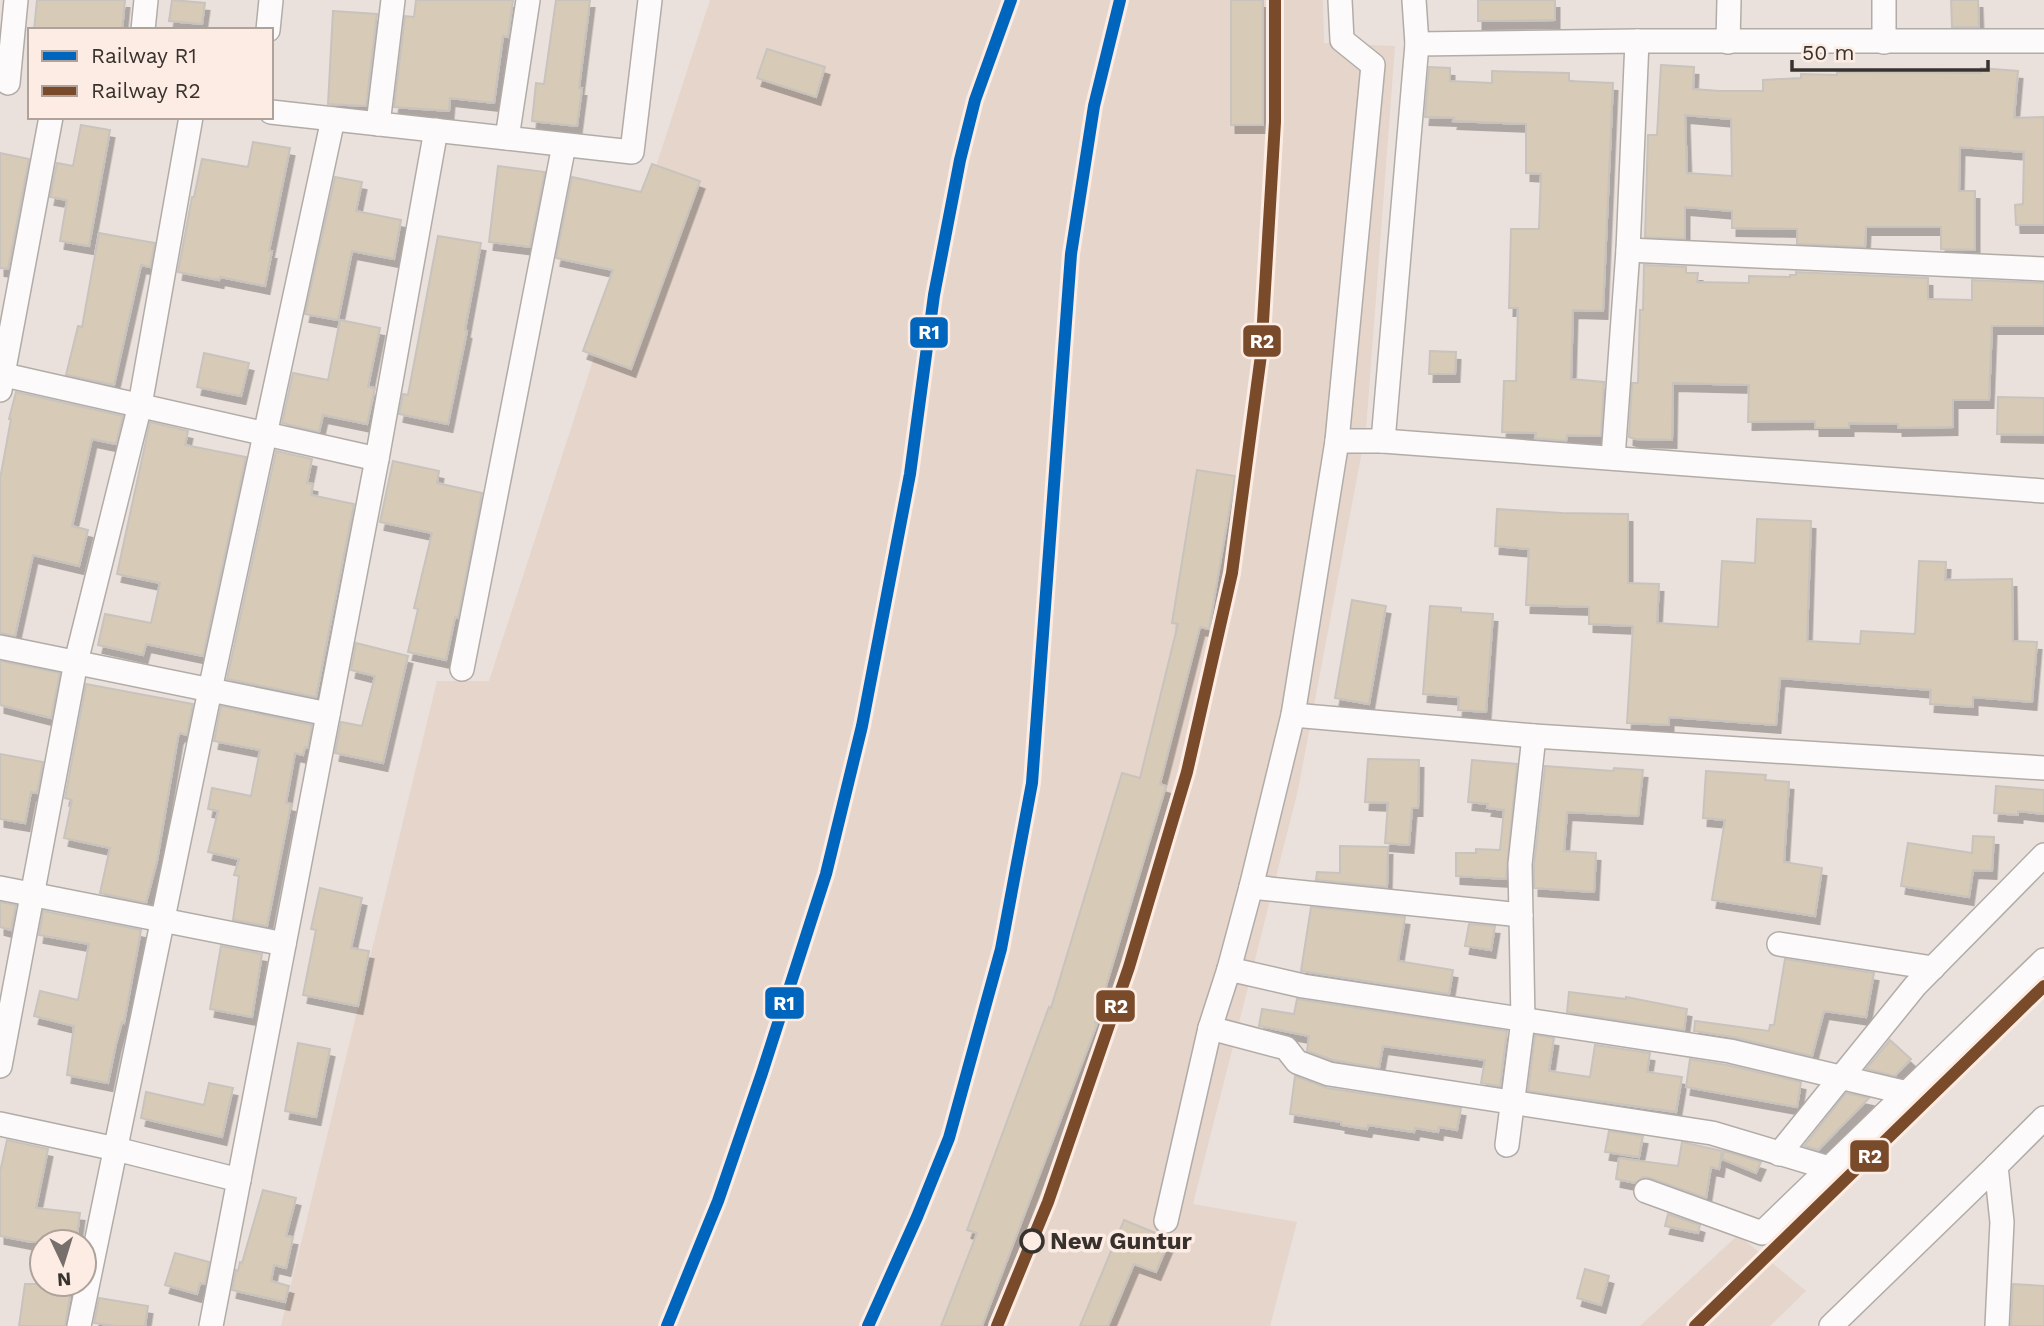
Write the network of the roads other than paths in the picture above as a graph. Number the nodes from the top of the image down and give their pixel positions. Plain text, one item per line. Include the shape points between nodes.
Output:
1 (16, 0) edge
2 (146, 0) edge
3 (271, 0) edge
4 (393, 0) edge
5 (528, 0) edge
6 (650, 0) edge
7 (1340, 0) edge
8 (1414, 0) edge
9 (1729, 0) edge
10 (1884, 0) edge
11 (143, 28) edge
12 (268, 28) edge
13 (1637, 41) junction
14 (2044, 41) edge
15 (1728, 42) junction
16 (1884, 42) junction
17 (1417, 44) junction
18 (13, 83) edge
19 (273, 112) edge
20 (51, 119) edge
21 (191, 119) edge
22 (333, 119) junction
23 (378, 124) junction
24 (436, 130) junction
25 (507, 138) junction
26 (564, 145) junction
27 (1628, 250) junction
28 (2044, 269) edge
29 (1, 380) edge
30 (140, 405) junction
31 (266, 434) junction
32 (1337, 441) junction
33 (1383, 441) junction
34 (1614, 458) junction
35 (377, 459) junction
36 (2044, 491) edge
37 (0, 647) edge
38 (76, 662) junction
39 (462, 669) dead end
40 (210, 690) junction
41 (328, 713) junction
42 (1293, 715) junction
43 (1534, 736) junction
44 (2044, 768) edge
45 (2044, 855) edge
46 (1251, 887) junction
47 (0, 888) edge
48 (31, 894) junction
49 (1521, 915) junction
50 (163, 920) junction
51 (284, 944) junction
52 (1779, 944) dead end
53 (2044, 960) edge
54 (1933, 968) junction
55 (1229, 969) junction
56 (1523, 1020) junction
57 (1210, 1028) junction
58 (0, 1066) edge
59 (1842, 1077) junction
60 (1907, 1093) junction
61 (1512, 1102) junction
62 (2044, 1118) edge
63 (0, 1124) edge
64 (1507, 1144) dead end
65 (116, 1149) junction
66 (1779, 1154) junction
67 (1996, 1166) junction
68 (1829, 1168) junction
69 (239, 1180) junction
70 (1646, 1191) dead end
71 (1166, 1221) dead end
72 (79, 1326) edge
73 (211, 1326) edge
74 (1832, 1326) edge
75 (1997, 1326) edge

1 - 18 street
2 - 11 street
3 - 12 street
4 - 23 street
5 - 25 street
6 - 26 street via 632,152
7 - 32 street via 1342,40 1373,65
8 - 17 street
9 - 15 street
10 - 16 street
13 - 15 street
13 - 17 street
13 - 27 street
14 - 16 street
15 - 16 street
17 - 33 street
19 - 22 street
20 - 29 street
21 - 30 street
22 - 23 street
22 - 31 street
23 - 24 street
24 - 25 street
24 - 35 street
25 - 26 street
26 - 39 street
27 - 28 street
27 - 34 street
29 - 30 street
30 - 31 street
30 - 38 street
31 - 35 street
31 - 40 street
32 - 33 street
32 - 42 street
33 - 34 street
34 - 36 street
35 - 41 street
37 - 38 street
38 - 40 street
38 - 48 street
40 - 41 street
40 - 50 street
41 - 51 street
42 - 43 street
42 - 46 street
43 - 44 street
43 - 49 street via 1520,864
45 - 54 street
46 - 49 street
46 - 55 street
47 - 48 street
48 - 50 street
48 - 58 street
49 - 56 street
50 - 51 street
50 - 65 street
51 - 69 street
52 - 54 street
53 - 60 street
54 - 59 street
55 - 56 street via 1303,986
55 - 57 street
56 - 59 street via 1730,1051
56 - 61 street
57 - 61 street via 1286,1048 1297,1062 1329,1074
57 - 71 street
59 - 60 street
59 - 66 street
60 - 68 street
61 - 64 street
61 - 66 street via 1712,1133
62 - 67 street
63 - 65 street
65 - 69 street
65 - 72 street
66 - 68 street
67 - 74 street
67 - 75 street via 2002,1222
68 - 70 street via 1762,1233
69 - 73 street

